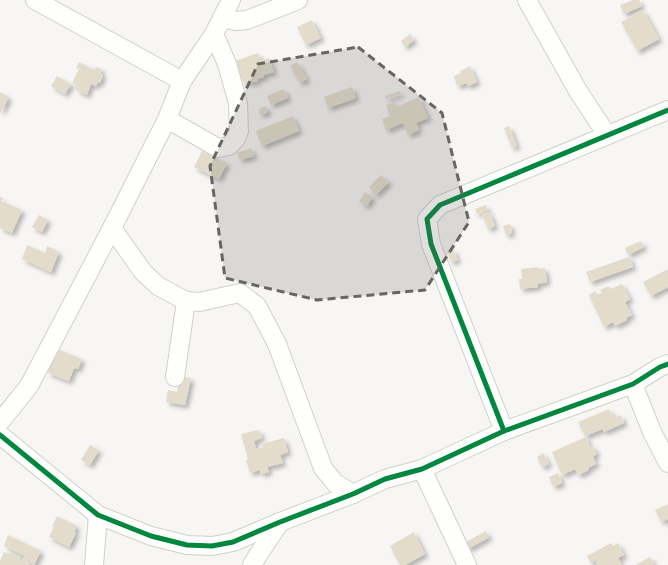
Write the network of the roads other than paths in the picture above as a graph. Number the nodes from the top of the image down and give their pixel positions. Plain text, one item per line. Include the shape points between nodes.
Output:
1 (35, 0) edge
2 (231, 0) edge
3 (298, 0) edge
4 (527, 0) edge
5 (222, 18) junction
6 (214, 34) junction
7 (182, 81) junction
8 (668, 110) edge
9 (167, 119) junction
10 (607, 135) junction
11 (112, 228) junction
12 (186, 301) junction
13 (668, 364) edge
14 (174, 377) dead end
15 (633, 384) junction
16 (0, 422) edge
17 (504, 431) junction
18 (0, 434) edge
19 (668, 464) edge
20 (422, 469) junction
21 (353, 494) junction
22 (98, 515) junction
23 (280, 522) junction
24 (94, 565) edge
25 (252, 565) edge
26 (467, 565) edge

1 - 7 street
2 - 5 street
3 - 5 street via 247,20
4 - 10 street via 578,91
5 - 6 street
6 - 7 street
6 - 9 street via 227,64 238,103 239,131 235,140 229,146 218,148
7 - 9 street
8 - 10 street
9 - 11 street
10 - 17 street via 440,205 426,219 431,244
11 - 12 street via 143,272 158,286
11 - 16 street via 29,386
12 - 14 street
12 - 21 street via 199,302 240,294 257,306 277,344 323,468 335,483
13 - 15 street
15 - 17 street
15 - 19 street
17 - 20 street
18 - 22 street
20 - 21 street via 385,479
20 - 26 street
21 - 23 street
22 - 23 street via 151,536 194,546 233,542
22 - 24 street
23 - 25 street

